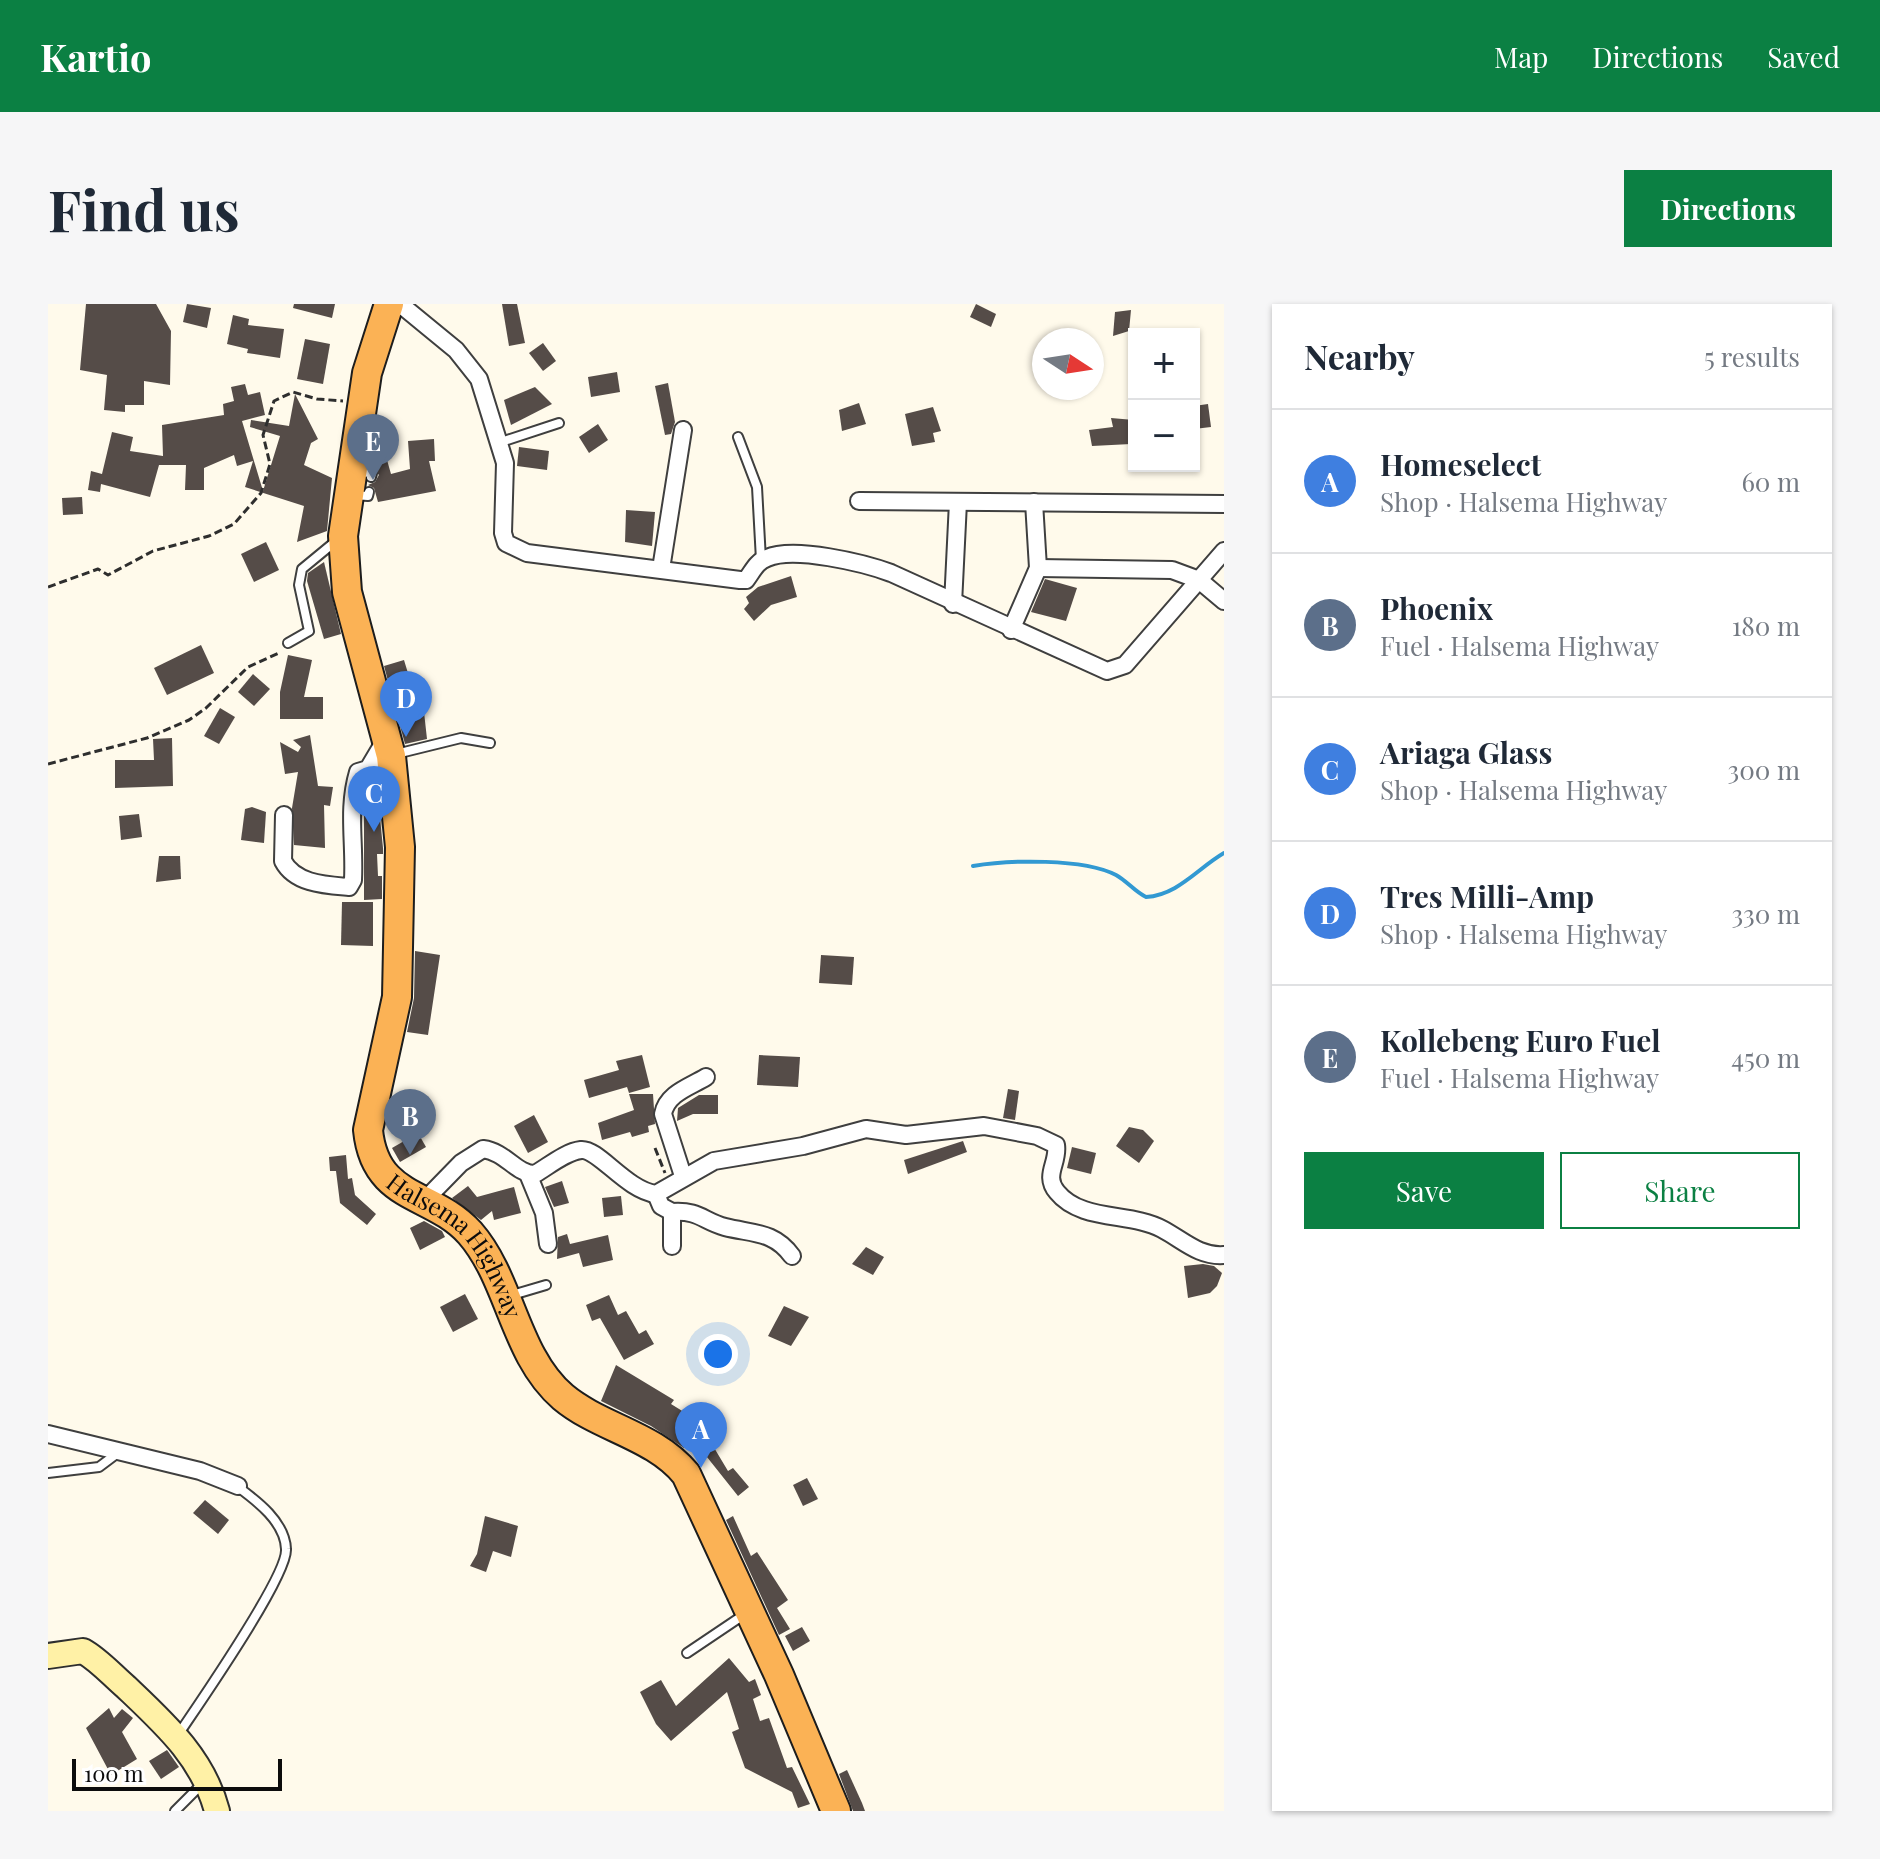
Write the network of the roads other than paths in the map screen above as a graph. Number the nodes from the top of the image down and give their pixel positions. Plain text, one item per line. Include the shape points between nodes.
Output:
1 (389, 304) edge
2 (400, 304) edge
3 (559, 423) dead end
4 (683, 430) dead end
5 (738, 437) dead end
6 (501, 442) junction
7 (859, 501) dead end
8 (958, 502) junction
9 (1034, 502) junction
10 (1224, 504) edge
11 (343, 536) junction
12 (1224, 551) edge
13 (761, 561) junction
14 (1038, 568) junction
15 (661, 569) junction
16 (1199, 580) junction
17 (1224, 601) edge
18 (953, 604) junction
19 (1011, 630) junction
20 (288, 643) dead end
21 (490, 743) dead end
22 (389, 746) junction
23 (284, 815) dead end
24 (706, 1077) dead end
25 (528, 1174) junction
26 (670, 1186) junction
27 (422, 1203) junction
28 (672, 1212) junction
29 (548, 1244) dead end
30 (672, 1246) dead end
31 (792, 1256) dead end
32 (1223, 1258) edge
33 (546, 1285) dead end
34 (505, 1298) junction
35 (48, 1434) edge
36 (119, 1451) junction
37 (48, 1473) edge
38 (238, 1486) joint
39 (749, 1611) junction
40 (687, 1653) dead end
41 (48, 1656) edge
42 (177, 1736) junction
43 (207, 1779) junction
44 (175, 1811) edge
45 (217, 1811) edge
46 (836, 1811) edge

1 - 11 highway, Halsema Highway via 362,402 361,484
2 - 6 street via 467,361 479,379
3 - 6 lane
4 - 15 street
5 - 13 lane via 757,487
6 - 15 street via 506,543 527,553
7 - 8 street
8 - 9 street
8 - 18 street
9 - 10 street
9 - 14 street
11 - 20 lane via 302,569 299,585 309,631
11 - 22 highway, Halsema Highway via 347,592
12 - 16 street
13 - 15 street via 746,580
13 - 18 street via 780,554 861,564
14 - 16 street via 1172,570
14 - 19 street
16 - 17 street
16 - 19 street via 1117,670 1095,669
18 - 19 street
21 - 22 lane via 461,738
22 - 23 street via 368,769 358,772 350,803 349,887 308,881 286,867
22 - 27 highway, Halsema Highway via 400,847 400,965 368,1130 370,1147 389,1180
24 - 26 street via 664,1105
25 - 26 street via 585,1150 630,1185
25 - 27 street via 498,1151 483,1149 461,1163
25 - 29 street via 544,1213
26 - 28 street via 661,1206
26 - 32 street via 714,1161 866,1129 906,1135 984,1126 1056,1145 1051,1180 1071,1204 1149,1223 1201,1253
27 - 34 highway, Halsema Highway via 469,1233
28 - 30 street
28 - 31 street via 697,1213 723,1227 773,1237
33 - 34 lane
34 - 39 highway, Halsema Highway via 553,1387 577,1408 634,1431 686,1474
35 - 36 street
36 - 37 lane via 99,1467
36 - 38 street
38 - 42 lane via 278,1527 285,1538 286,1558 270,1593
39 - 40 lane
39 - 46 highway, Halsema Highway
41 - 42 main road via 73,1651 90,1655
42 - 43 main road
43 - 44 lane
43 - 45 main road

